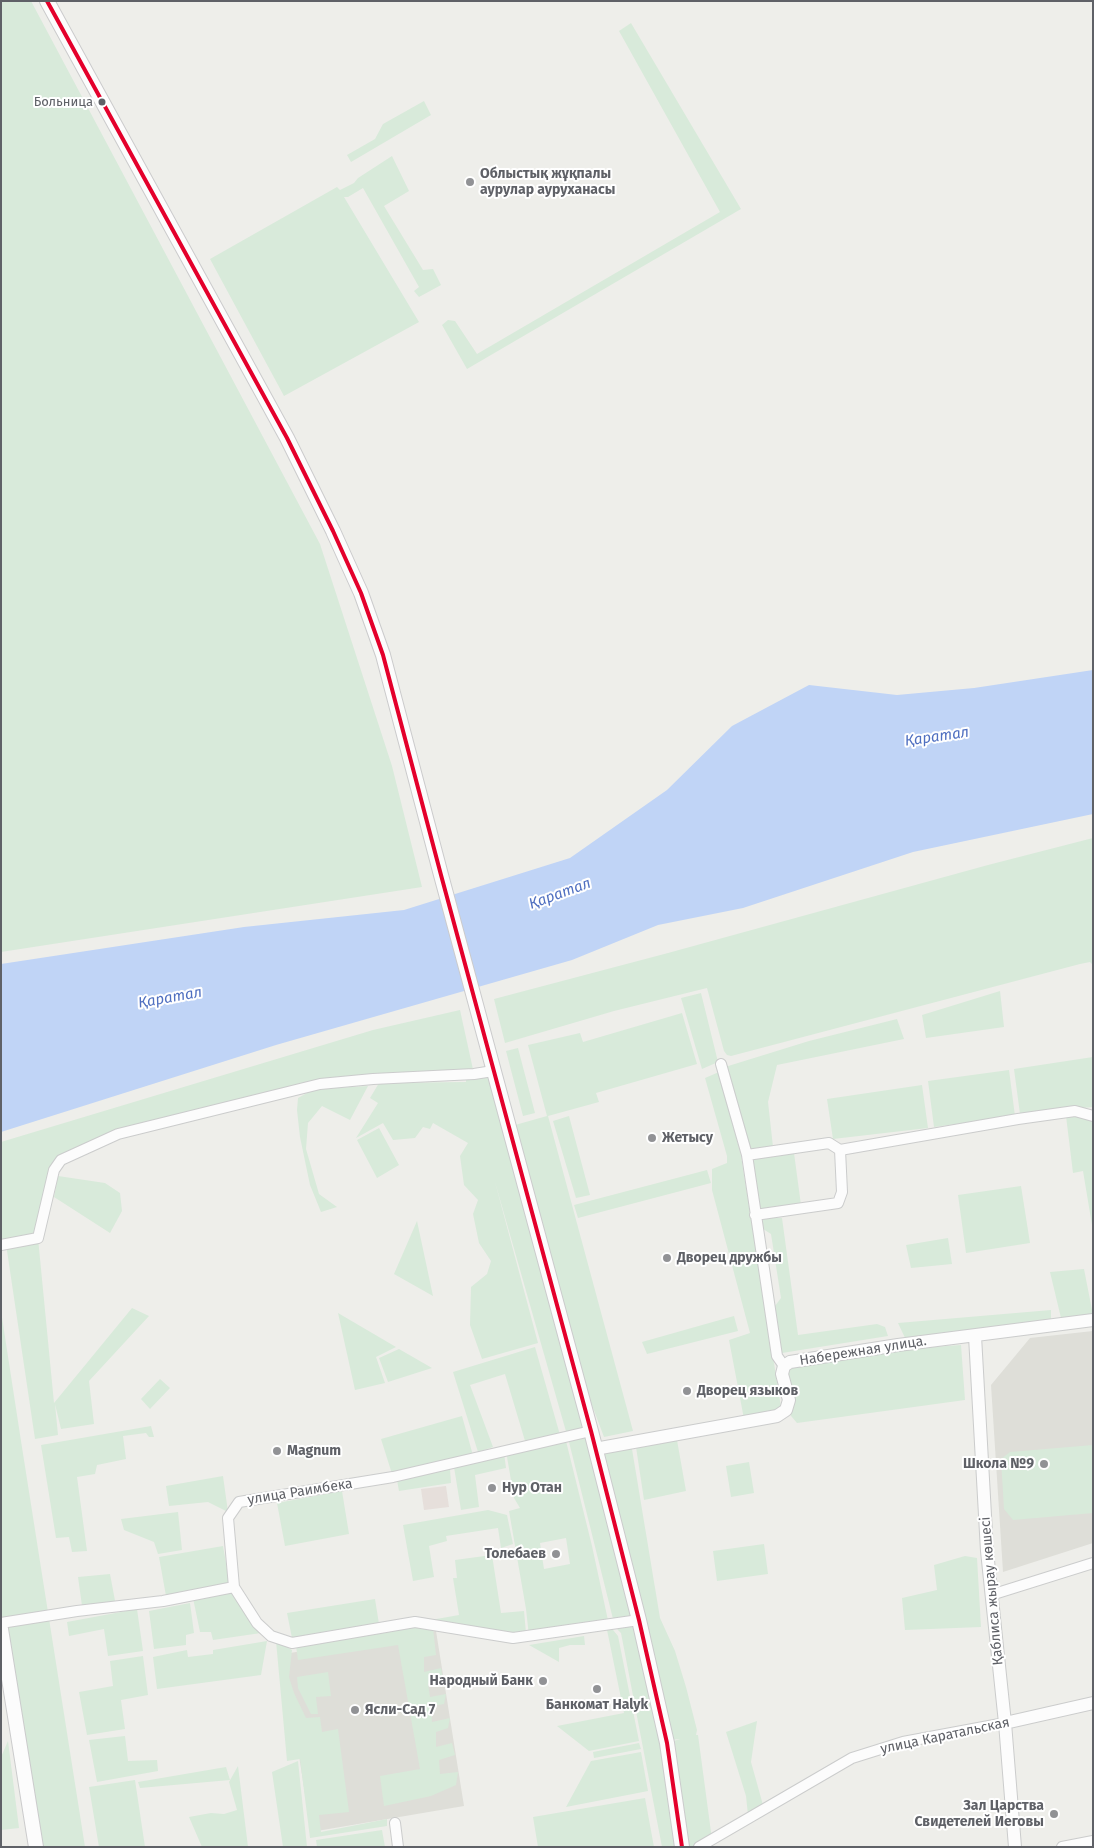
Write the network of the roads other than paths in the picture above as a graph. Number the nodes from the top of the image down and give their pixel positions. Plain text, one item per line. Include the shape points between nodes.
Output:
1 (47, 1) edge
2 (720, 1064) dead end
3 (493, 1070) junction
4 (1089, 1113) edge
5 (840, 1150) junction
6 (747, 1155) junction
7 (755, 1215) junction
8 (1, 1245) edge
9 (1093, 1320) edge
10 (975, 1336) junction
11 (784, 1366) junction
12 (591, 1431) junction
13 (595, 1449) junction
14 (1093, 1563) edge
15 (234, 1587) junction
16 (991, 1595) junction
17 (639, 1620) junction
18 (1, 1623) edge
19 (1, 1630) edge
20 (1093, 1703) edge
21 (1005, 1724) junction
22 (395, 1823) dead end
23 (1093, 1841) edge
24 (1012, 1846) edge
25 (36, 1847) edge
26 (398, 1847) edge
27 (682, 1847) edge
28 (699, 1847) edge
29 (1062, 1847) edge

1 - 3 main road via 287,438 361,593 383,655
2 - 6 street
3 - 8 street via 320,1084 118,1134 61,1160 54,1170 38,1238
3 - 12 main road
4 - 5 street via 1075,1111 1018,1119
5 - 6 street via 829,1143
5 - 7 street via 842,1192 838,1203
6 - 7 street
7 - 11 street via 777,1356
9 - 10 street, Набережная улица.
10 - 11 street, Набережная улица. via 898,1345 790,1362
10 - 16 street, Қаблиса жырау көшесі
11 - 13 street, Набережная улица. via 782,1374 789,1400 786,1410 777,1416
12 - 13 main road
12 - 15 street, улица Раимбека via 393,1477 239,1502 228,1518
13 - 17 main road
14 - 16 street
15 - 17 street via 257,1623 271,1636 292,1643 415,1622 513,1638
15 - 18 street
16 - 21 street, Қаблиса жырау көшесі
17 - 27 main road via 667,1743
19 - 25 main road
20 - 21 street, улица Каратальская
21 - 24 street, Қаблиса жырау көшесі
21 - 28 street, улица Каратальская via 903,1742 852,1758
22 - 26 street
23 - 29 street

